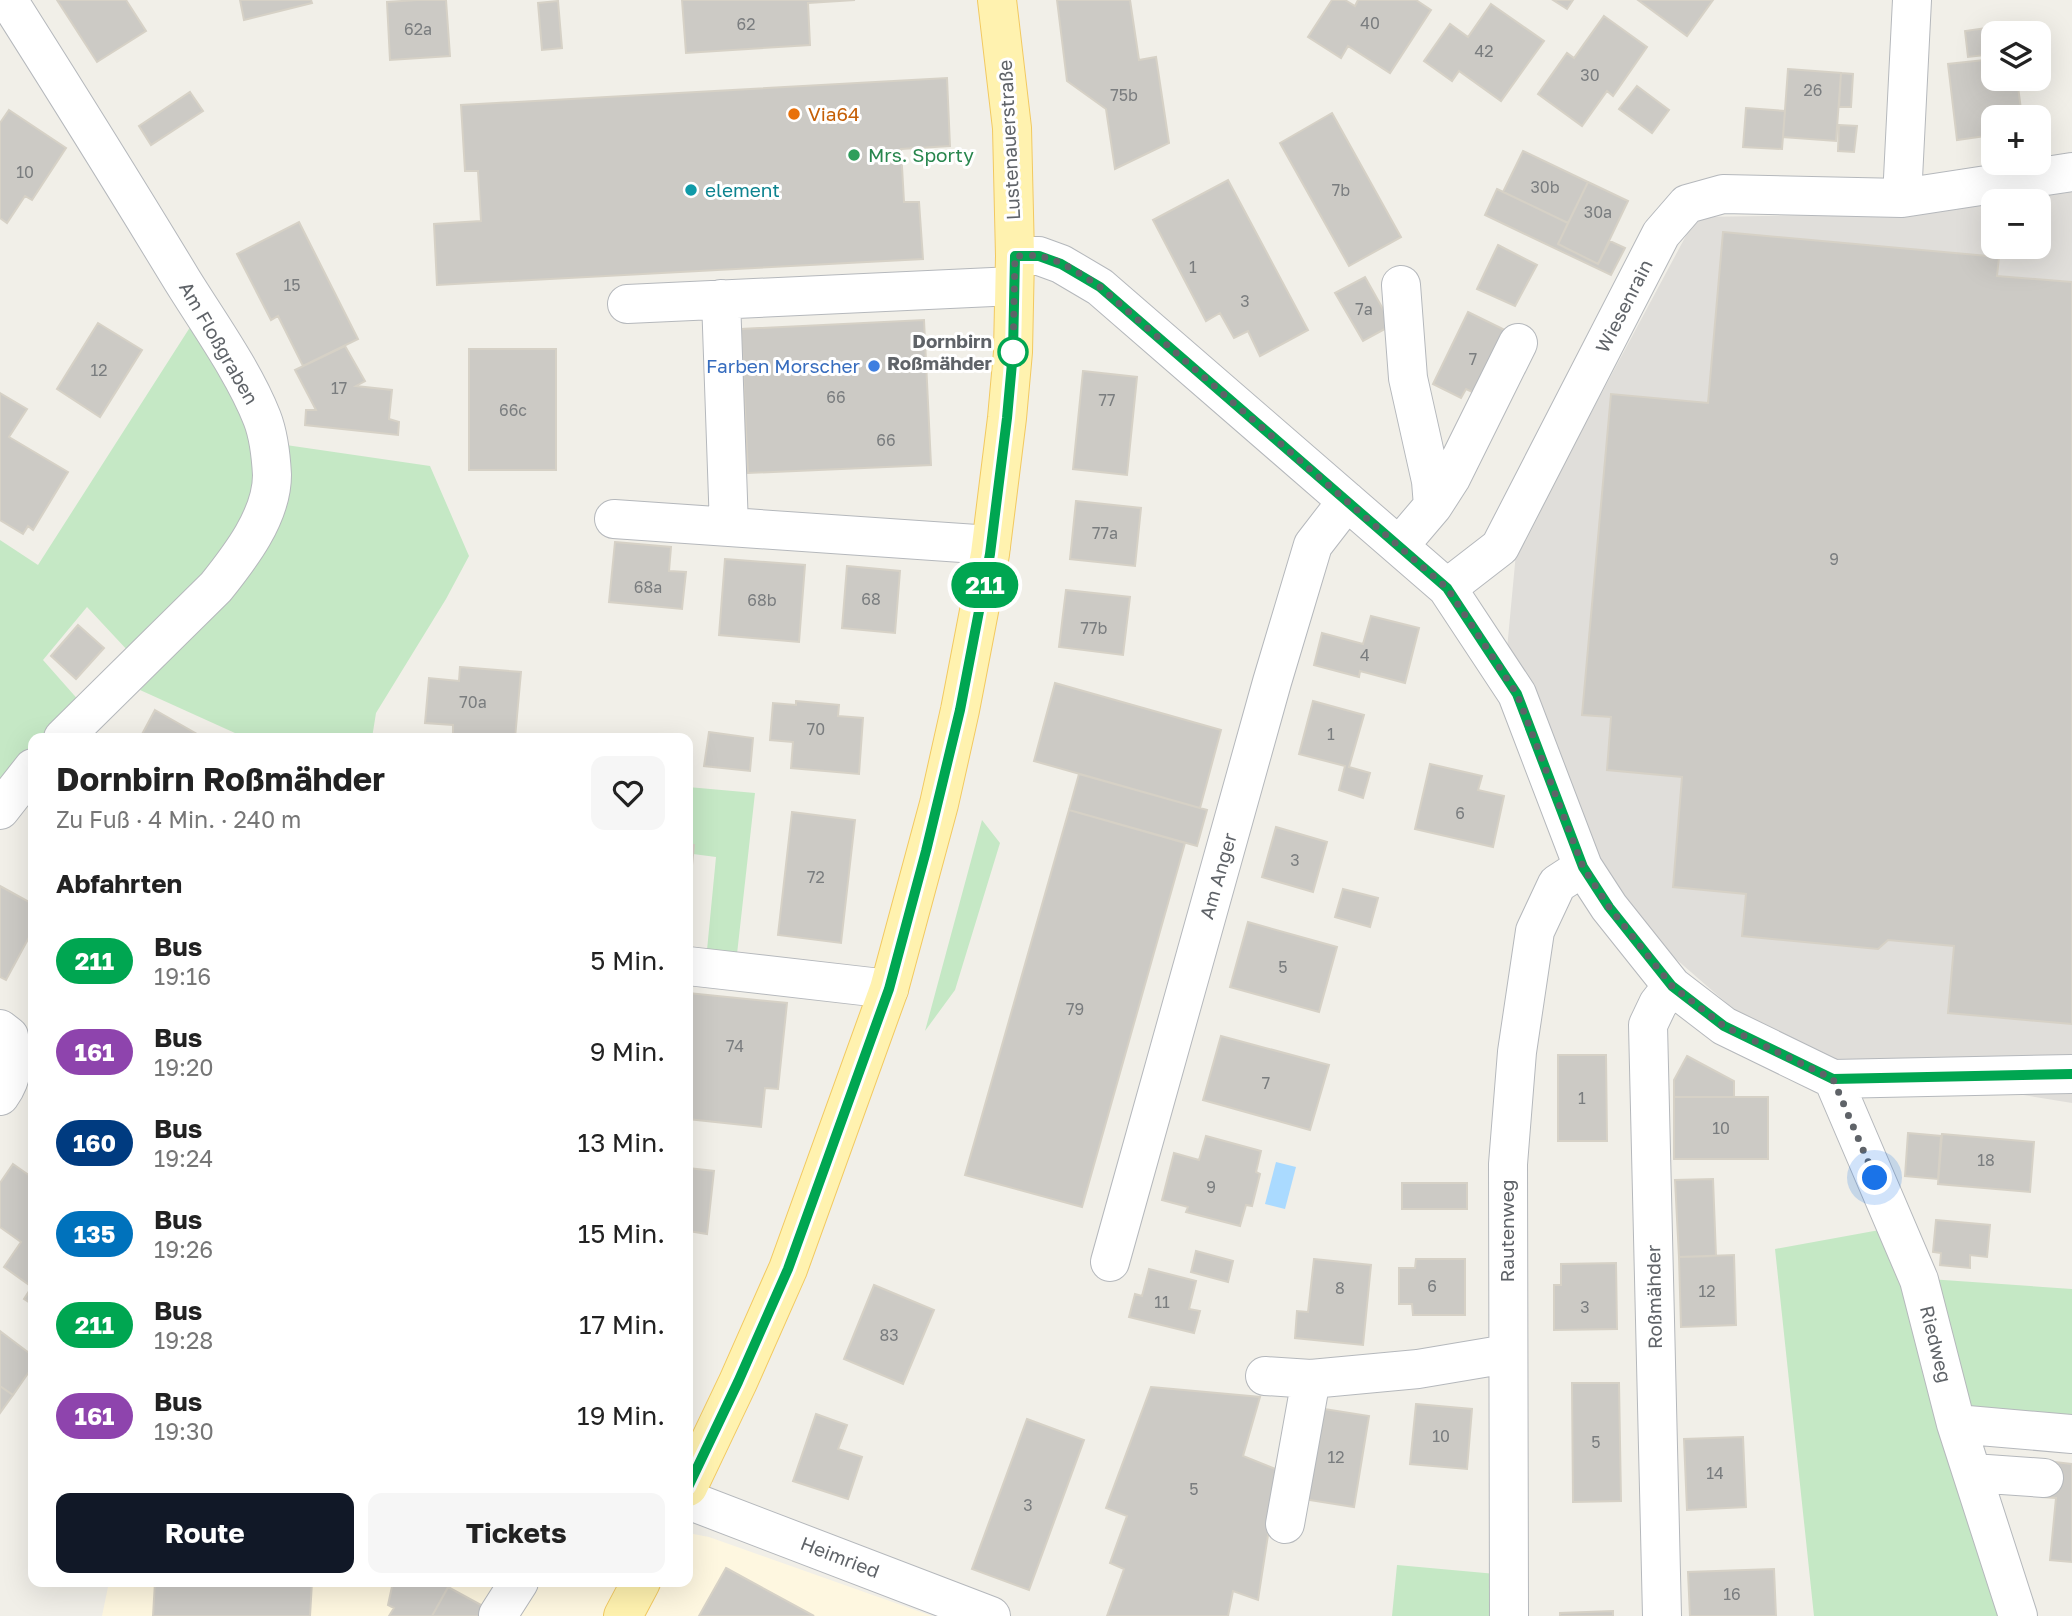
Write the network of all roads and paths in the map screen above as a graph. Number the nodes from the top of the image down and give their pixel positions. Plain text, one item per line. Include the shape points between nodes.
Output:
1 (8, 0) edge
2 (997, 0) edge
3 (1912, 0) edge
4 (2072, 172) edge
5 (1902, 198) junction
6 (1014, 271) junction
7 (1401, 285) dead end
8 (721, 299) junction
9 (627, 304) dead end
10 (1518, 343) dead end
11 (1348, 500) junction
12 (1433, 506) junction
13 (614, 519) dead end
14 (729, 527) junction
15 (991, 545) junction
16 (1399, 545) junction
17 (1447, 588) junction
18 (68, 733) edge
19 (28, 774) edge
20 (0, 810) edge
21 (1583, 867) junction
22 (693, 967) edge
23 (1672, 986) junction
24 (889, 989) junction
25 (0, 1029) edge
26 (2072, 1074) edge
27 (1833, 1079) junction
28 (0, 1096) edge
29 (1110, 1262) dead end
30 (1507, 1354) junction
31 (1265, 1376) dead end
32 (1311, 1378) junction
33 (1956, 1424) junction
34 (2072, 1434) edge
35 (1973, 1473) junction
36 (693, 1476) edge
37 (2044, 1478) dead end
38 (693, 1502) edge
39 (1285, 1524) dead end
40 (516, 1587) edge
41 (638, 1587) edge
42 (498, 1615) edge
43 (623, 1616) edge
44 (991, 1616) edge
45 (1509, 1616) edge
46 (1662, 1616) edge
47 (2018, 1616) edge

1 - 18 street, Am Floßgraben via 239,373 262,418 270,448 272,479 265,509 235,563
2 - 6 main road, Lustenauerstraße via 1012,128
3 - 5 street
4 - 5 street, Wiesenrain
5 - 17 street, Wiesenrain via 1723,194 1686,204 1661,234 1500,547
6 - 8 street
6 - 11 street via 1039,256 1100,287
6 - 15 main road, Lustenauerstraße via 1013,352
7 - 12 street via 1408,378
8 - 9 street
8 - 14 street
10 - 12 street
11 - 16 street
11 - 29 street, Am Anger via 1313,545
12 - 16 street
13 - 14 street
14 - 15 street
15 - 24 main road, Lustenauerstraße via 956,733
16 - 17 street
17 - 21 street via 1517,694
19 - 20 street
21 - 23 street
21 - 30 street, Rautenweg via 1557,884 1535,931 1507,1164
22 - 24 street
23 - 27 street via 1724,1026
23 - 46 street, Roßmähder via 1648,1025
24 - 36 main road, Lustenauerstraße via 788,1269
25 - 28 street via 9,1036 13,1062 8,1086
26 - 27 street
27 - 33 street, Riedweg via 1919,1280
30 - 32 street via 1418,1369
30 - 45 street, Rautenweg
31 - 32 street
32 - 39 street
33 - 34 street
33 - 35 street, Riedweg
35 - 37 street
35 - 47 street, Riedweg
38 - 44 street, Heimried
40 - 42 street
41 - 43 main road

